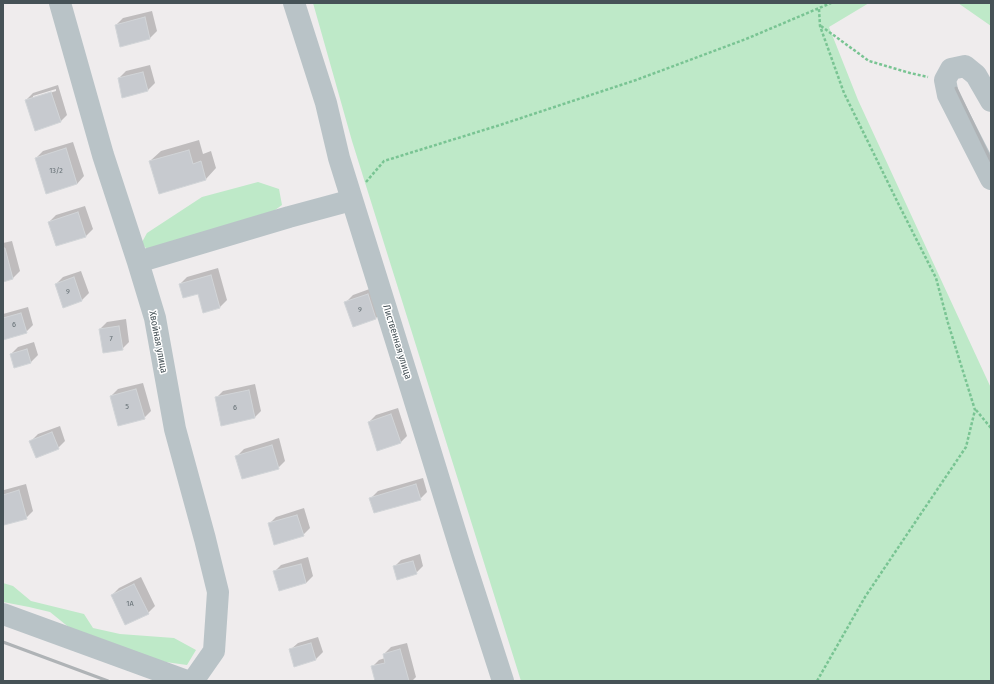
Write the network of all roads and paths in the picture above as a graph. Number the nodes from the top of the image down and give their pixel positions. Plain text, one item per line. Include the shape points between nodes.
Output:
1 (60, 3) edge
2 (294, 3) edge
3 (831, 3) edge
4 (820, 9) junction
5 (820, 26) junction
6 (945, 80) junction
7 (991, 102) edge
8 (991, 179) edge
9 (352, 200) junction
10 (138, 262) junction
11 (975, 410) junction
12 (991, 428) edge
13 (3, 614) edge
14 (187, 681) edge
15 (194, 681) edge
16 (503, 681) edge
17 (817, 681) edge

1 - 10 street, Хвойная улица via 103,155
2 - 9 street, Лиственная улица via 326,103
3 - 4 path
4 - 5 path
4 - 9 path via 746,40 636,80 384,160
5 - 6 path via 869,61
5 - 11 path via 844,94 936,278
6 - 7 street via 951,69 964,66 976,75
6 - 8 street via 948,96
9 - 10 street
9 - 16 street, Лиственная улица
10 - 15 street, Хвойная улица via 155,318 175,429 218,592 214,652
11 - 12 path
11 - 17 path via 966,447 865,597
13 - 14 street

